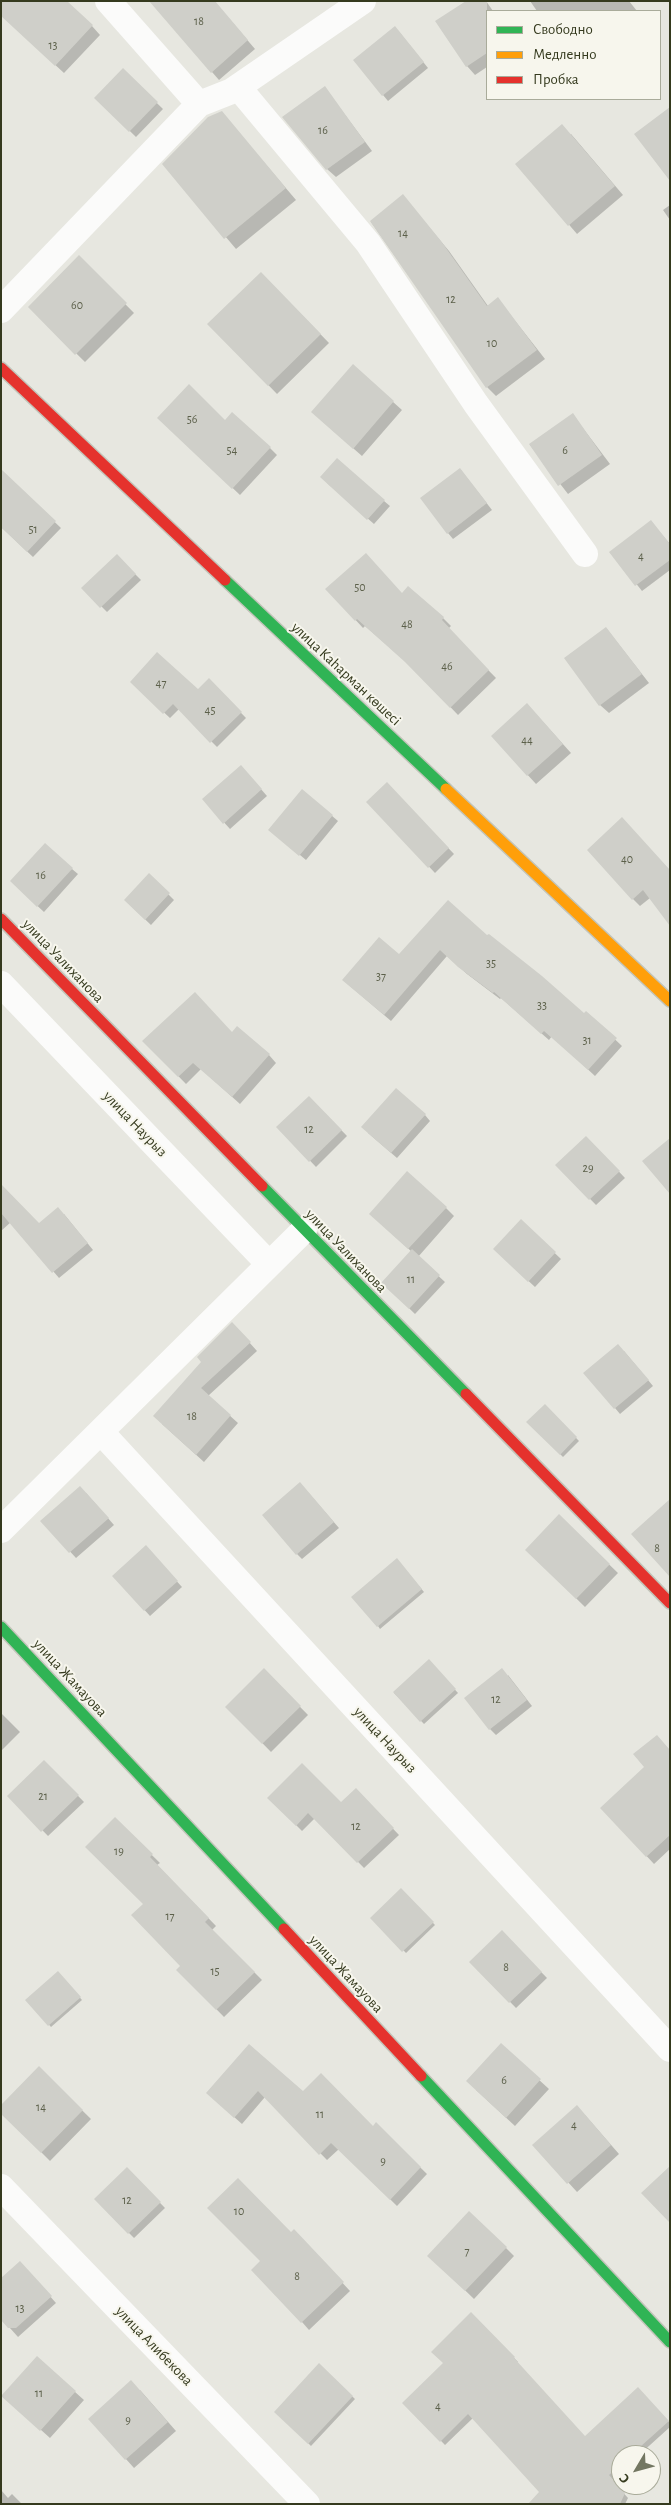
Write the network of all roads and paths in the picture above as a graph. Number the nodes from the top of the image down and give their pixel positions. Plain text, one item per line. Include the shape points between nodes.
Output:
1 (108, 1) edge
2 (363, 1) edge
3 (238, 87) junction
4 (199, 104) junction
5 (1, 310) edge
6 (1, 368) edge
7 (585, 554) dead end
8 (1, 919) edge
9 (1, 984) edge
10 (670, 1001) edge
11 (304, 1230) junction
12 (268, 1264) junction
13 (101, 1432) junction
14 (1, 1530) edge
15 (670, 1603) edge
16 (1, 1627) edge
17 (670, 2048) edge
18 (1, 2187) edge
19 (670, 2342) edge
20 (307, 2504) edge

1 - 4 street
2 - 3 street
3 - 4 street
3 - 7 street via 368,243 476,404
4 - 5 street
6 - 10 street, улица Каһарман көшесі
8 - 11 street, улица Уалиханова
9 - 12 street, улица Наурыз
11 - 12 street
11 - 15 street, улица Уалиханова
12 - 13 street
13 - 14 street
13 - 17 street, улица Наурыз
16 - 19 street, улица Жамауова
18 - 20 street, улица Алибекова

